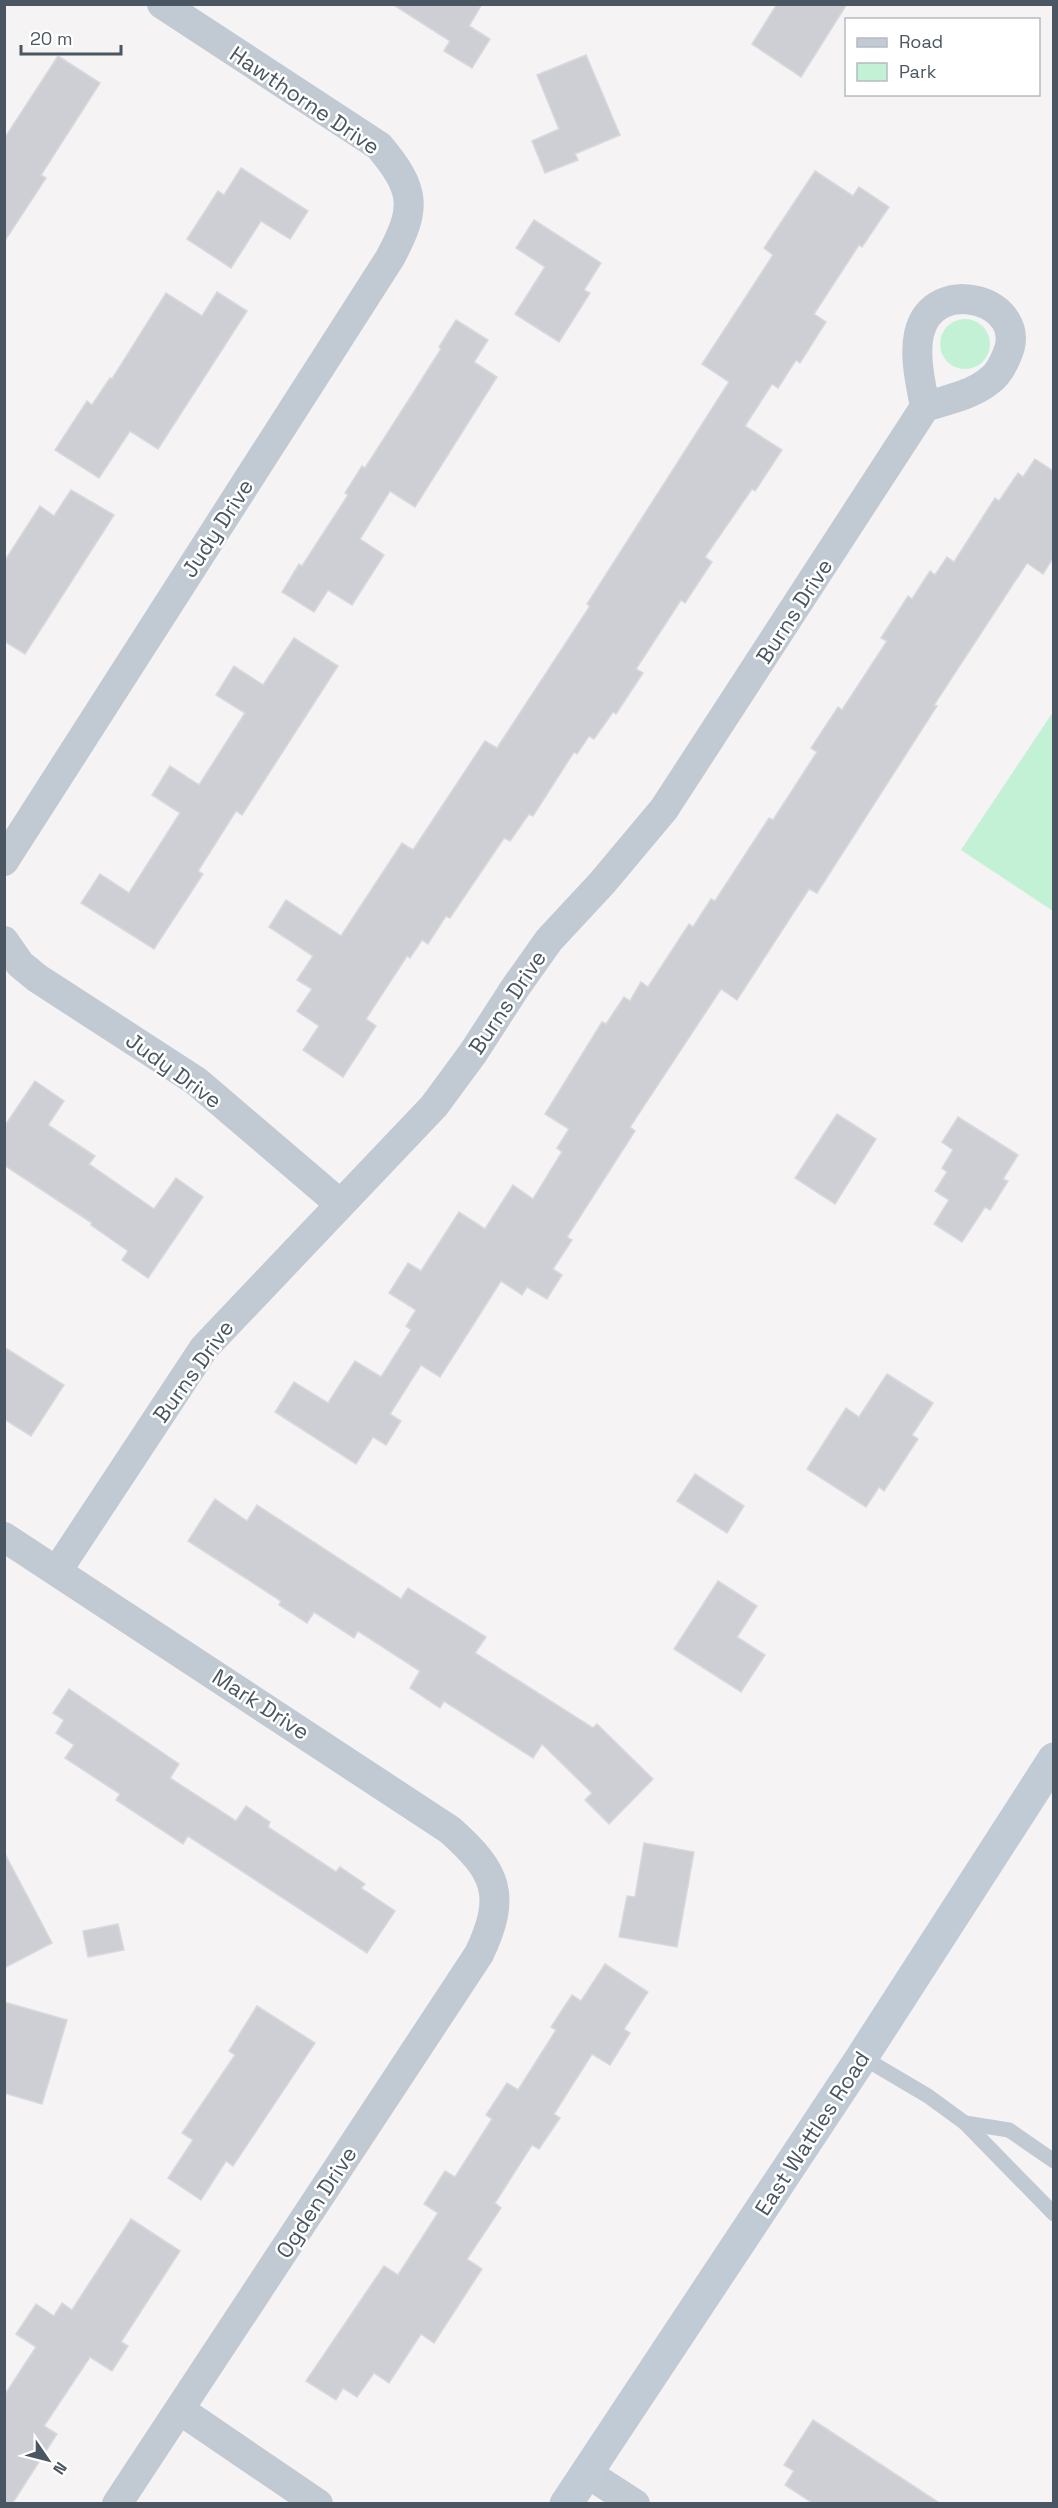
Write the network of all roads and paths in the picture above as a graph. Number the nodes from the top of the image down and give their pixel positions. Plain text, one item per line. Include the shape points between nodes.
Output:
1 (162, 4) edge
2 (407, 187) joint
3 (925, 407) dead end
4 (4, 861) edge
5 (4, 941) edge
6 (340, 1204) junction
7 (4, 1537) edge
8 (57, 1571) junction
9 (1053, 1759) edge
10 (495, 1893) joint
11 (862, 2057) junction
12 (965, 2123) junction
13 (1053, 2161) edge
14 (1053, 2214) edge
15 (180, 2409) junction
16 (587, 2473) junction
17 (117, 2504) edge
18 (318, 2504) edge
19 (566, 2504) edge
20 (634, 2504) edge

1 - 2 street, Hawthorne Drive via 379,146
2 - 4 street, Judy Drive via 410,208 390,258
3 - 6 street, Burns Drive via 664,809 549,940 434,1106
5 - 6 street, Judy Drive via 20,964 37,978 195,1081
6 - 8 street, Burns Drive via 204,1348
7 - 8 street, Mark Drive
8 - 10 street, Mark Drive via 450,1830 484,1866
9 - 11 main road, East Wattles Road
10 - 15 street, Ogden Drive via 495,1912 479,1954
11 - 12 lane
11 - 16 main road, East Wattles Road
12 - 13 lane via 1009,2130
12 - 14 lane
15 - 17 street, Ogden Drive
15 - 18 street
16 - 19 main road, East Wattles Road
16 - 20 street

